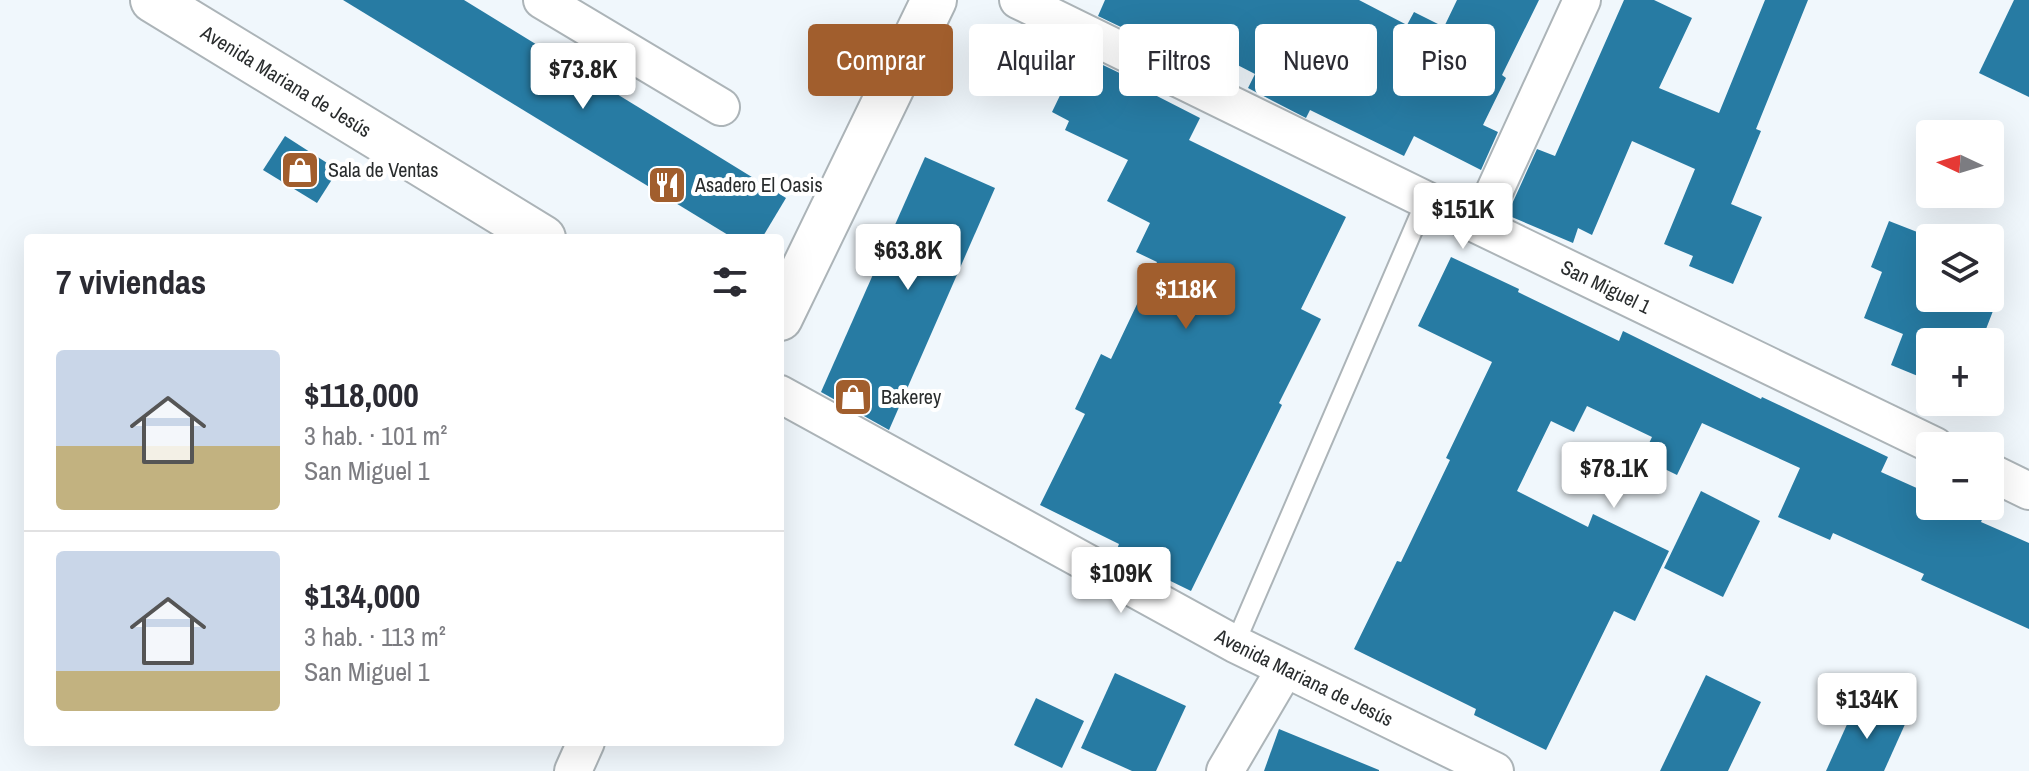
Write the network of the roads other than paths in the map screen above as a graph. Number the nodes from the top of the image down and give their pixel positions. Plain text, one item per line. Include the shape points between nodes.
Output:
1 (153, 0) edge
2 (542, 0) edge
3 (934, 0) edge
4 (1018, 0) edge
5 (1582, 0) edge
6 (721, 107) dead end
7 (1426, 200) junction
8 (1479, 225) junction
9 (536, 234) edge
10 (784, 310) edge
11 (784, 396) edge
12 (1916, 437) edge
13 (2004, 479) edge
14 (2029, 491) edge
15 (1235, 644) junction
16 (1285, 669) junction
17 (584, 746) edge
18 (573, 771) edge
19 (1225, 771) edge
20 (1495, 771) edge

1 - 9 street, Avenida Mariana de Jesús
2 - 6 street
3 - 10 street
4 - 7 street, San Miguel 1
5 - 8 street
7 - 8 street, San Miguel 1
7 - 15 lane
8 - 12 street, San Miguel 1
11 - 15 street, Avenida Mariana de Jesús
13 - 14 street
15 - 16 street, Avenida Mariana de Jesús
16 - 19 street
16 - 20 street, Avenida Mariana de Jesús
17 - 18 street

